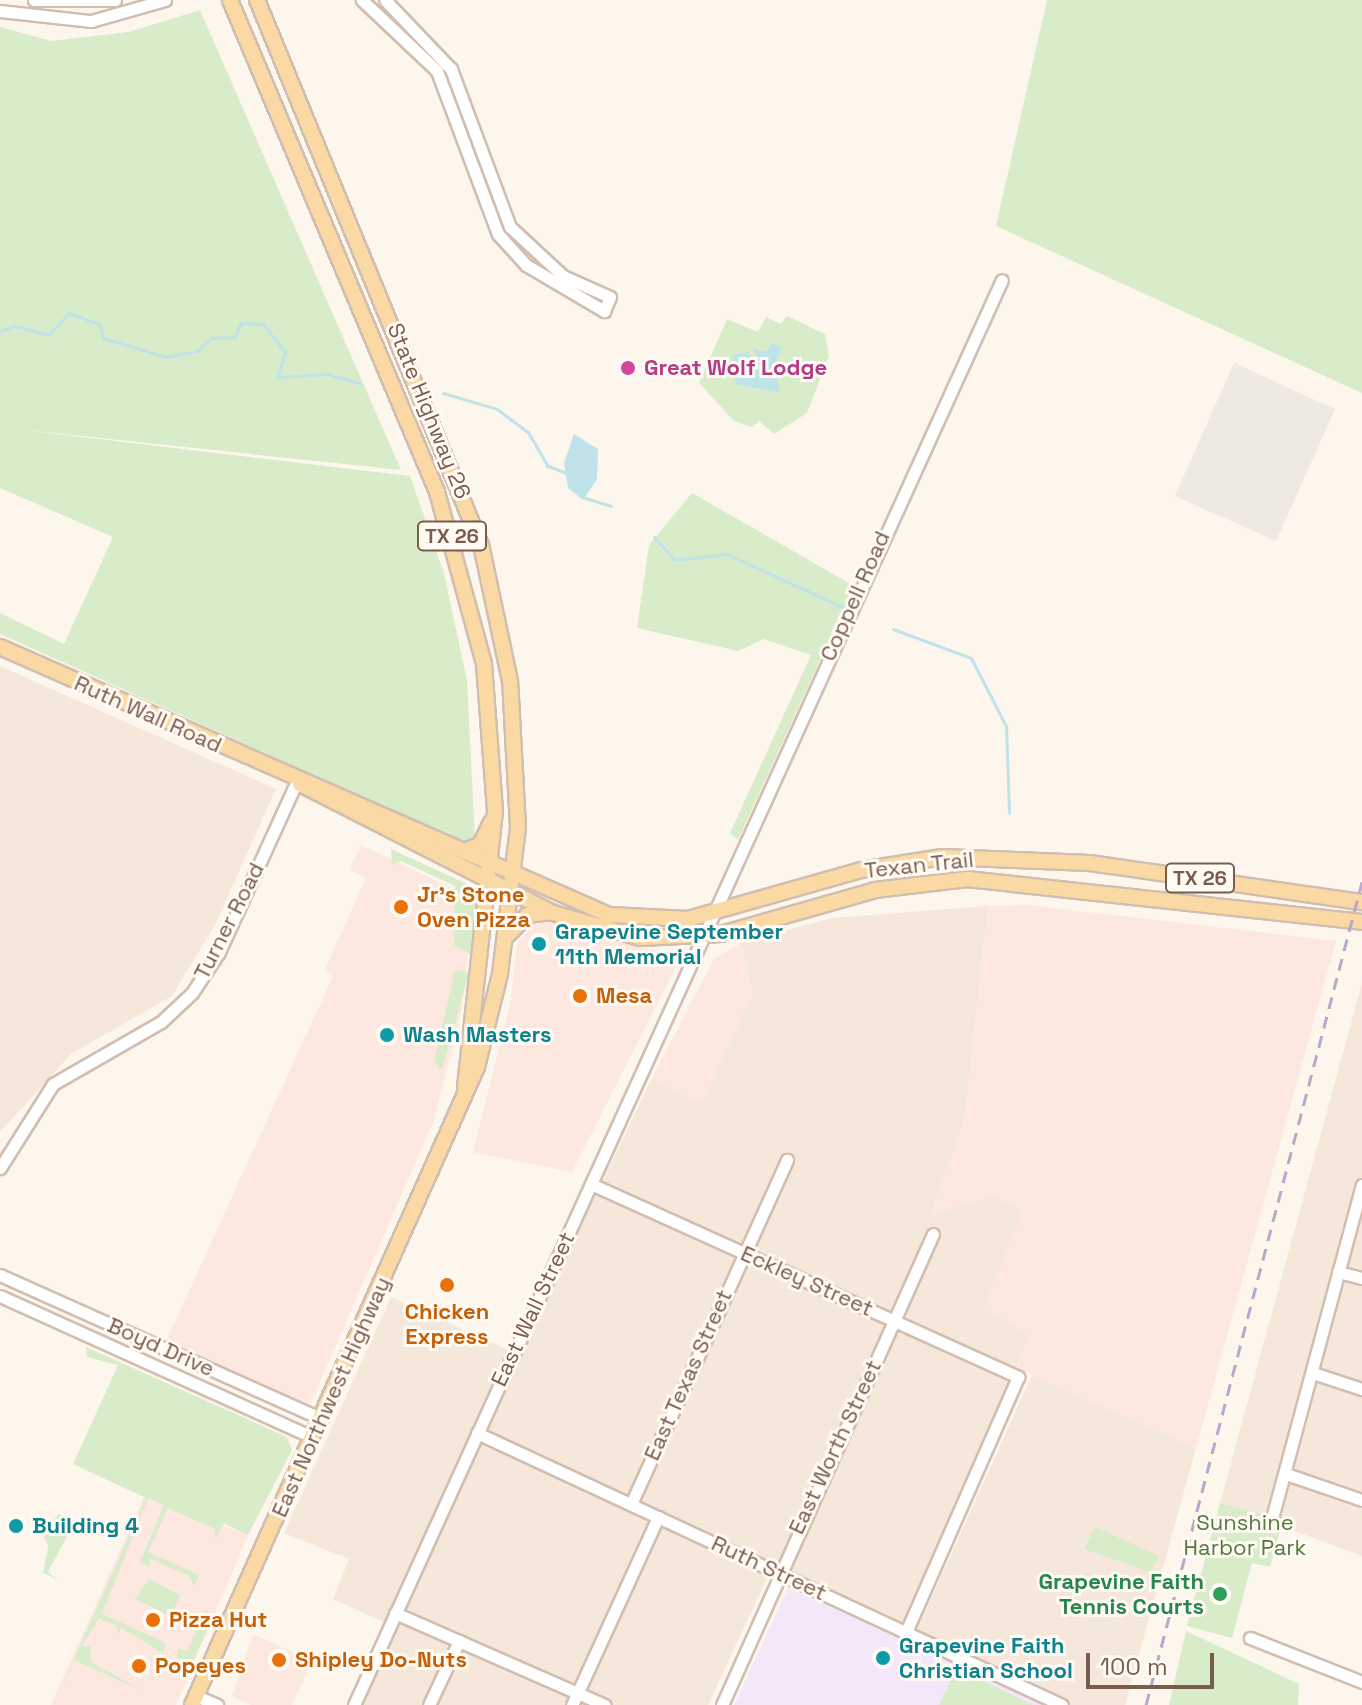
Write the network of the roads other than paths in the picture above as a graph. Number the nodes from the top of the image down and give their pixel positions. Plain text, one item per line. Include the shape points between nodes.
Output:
1 (34, 0) edge
2 (115, 0) edge
3 (165, 0) edge
4 (230, 0) edge
5 (257, 0) edge
6 (268, 0) edge
7 (362, 0) edge
8 (385, 0) edge
9 (0, 11) edge
10 (264, 17) junction
11 (1002, 280) dead end
12 (390, 316) junction
13 (367, 324) junction
14 (0, 647) edge
15 (297, 781) junction
16 (495, 811) junction
17 (518, 827) junction
18 (464, 851) junction
19 (965, 857) junction
20 (491, 863) junction
21 (514, 873) junction
22 (967, 879) junction
23 (490, 880) junction
24 (540, 885) junction
25 (512, 892) junction
26 (1362, 902) edge
27 (553, 913) junction
28 (713, 914) junction
29 (1362, 922) edge
30 (703, 936) junction
31 (505, 940) junction
32 (465, 1088) junction
33 (787, 1160) dead end
34 (0, 1168) edge
35 (591, 1184) junction
36 (1362, 1185) edge
37 (933, 1234) dead end
38 (743, 1252) junction
39 (1338, 1272) junction
40 (0, 1275) edge
41 (1362, 1278) edge
42 (0, 1296) edge
43 (84, 1312) junction
44 (894, 1320) junction
45 (67, 1326) junction
46 (84, 1334) junction
47 (1313, 1373) junction
48 (1362, 1389) edge
49 (322, 1419) junction
50 (477, 1433) junction
51 (313, 1437) junction
52 (1286, 1474) junction
53 (1362, 1500) edge
54 (631, 1504) junction
55 (658, 1517) junction
56 (1271, 1522) dead end
57 (780, 1574) junction
58 (395, 1613) junction
59 (906, 1632) junction
60 (1250, 1638) dead end
61 (459, 1641) junction
62 (1362, 1682) edge
63 (577, 1693) junction
64 (194, 1700) edge
65 (217, 1705) edge
66 (354, 1705) edge
67 (429, 1705) edge
68 (572, 1705) edge
69 (605, 1705) edge
70 (722, 1705) edge
71 (1062, 1705) edge

1 - 2 street
3 - 9 street via 91,21
4 - 13 main road, State Highway 26 / TX 26
5 - 10 main road, State Highway 26 / TX 26
6 - 10 main road
7 - 8 street via 437,71 498,234 537,273 604,311 610,297 563,276 510,227 451,69
10 - 12 main road, State Highway 26 / TX 26
11 - 28 street, Coppell Road
12 - 13 main road
12 - 17 main road, State Highway 26 / TX 26 via 464,491 494,591 510,681
13 - 16 main road, State Highway 26 / TX 26 via 463,572 492,711
14 - 15 main road, Ruth Wall Road
15 - 18 main road, Ruth Wall Road
15 - 23 main road, Ruth Wall Road
15 - 34 street, Turner Road via 219,952 192,993 161,1022 53,1084
16 - 18 main road via 480,845
16 - 20 main road, State Highway 26 / TX 26
17 - 21 main road, State Highway 26 / TX 26
17 - 24 main road, TX 26 via 525,864
18 - 20 main road, Ruth Wall Road
19 - 22 main road
19 - 26 main road, Texan Trail / TX 26 via 1090,863
19 - 28 main road, Texan Trail / TX 26 via 861,870
20 - 21 main road, Texan Trail
20 - 23 main road, State Highway 26 / TX 26
21 - 24 main road, Texan Trail
21 - 25 main road, State Highway 26 / TX 26
22 - 29 main road, Texan Trail / TX 26
22 - 30 main road, Texan Trail / TX 26 via 875,890
23 - 25 main road, Texan Trail / TX 26
23 - 32 main road, East Northwest Highway
24 - 28 main road, Texan Trail / TX 26 via 609,915
25 - 27 main road, Texan Trail / TX 26
25 - 31 main road, East Northwest Highway
27 - 30 main road, Texan Trail / TX 26 via 641,938
27 - 31 main road via 527,915
28 - 30 street, East Wall Street
30 - 35 street, East Wall Street
31 - 32 main road, East Northwest Highway via 493,1016
32 - 49 main road, East Northwest Highway
33 - 38 street, East Texas Street
35 - 38 street, Eckley Street
35 - 50 street, East Wall Street
36 - 39 street
37 - 44 street, East Worth Street
38 - 44 street, Eckley Street
38 - 54 street, East Texas Street
39 - 41 street
39 - 47 street
40 - 43 street, Boyd Drive
42 - 45 street, Boyd Drive
43 - 45 street
43 - 46 street
43 - 49 street, Boyd Drive
44 - 57 street, East Worth Street
44 - 59 street, Eckley Street via 1020,1381
45 - 46 street, Boyd Drive
46 - 51 street, Boyd Drive
47 - 48 street
47 - 52 street
49 - 51 main road, East Northwest Highway
50 - 54 street, Ruth Street
50 - 58 street, East Wall Street
51 - 64 main road, East Northwest Highway
52 - 53 street
52 - 56 street
54 - 55 street, Ruth Street
55 - 57 street, Ruth Street
55 - 63 street
57 - 59 street, Ruth Street
57 - 70 street, East Worth Street
58 - 61 street
58 - 66 street, East Wall Street
59 - 71 street, Ruth Street
60 - 62 street
61 - 63 street
61 - 67 street
63 - 68 street
63 - 69 street
64 - 65 street

